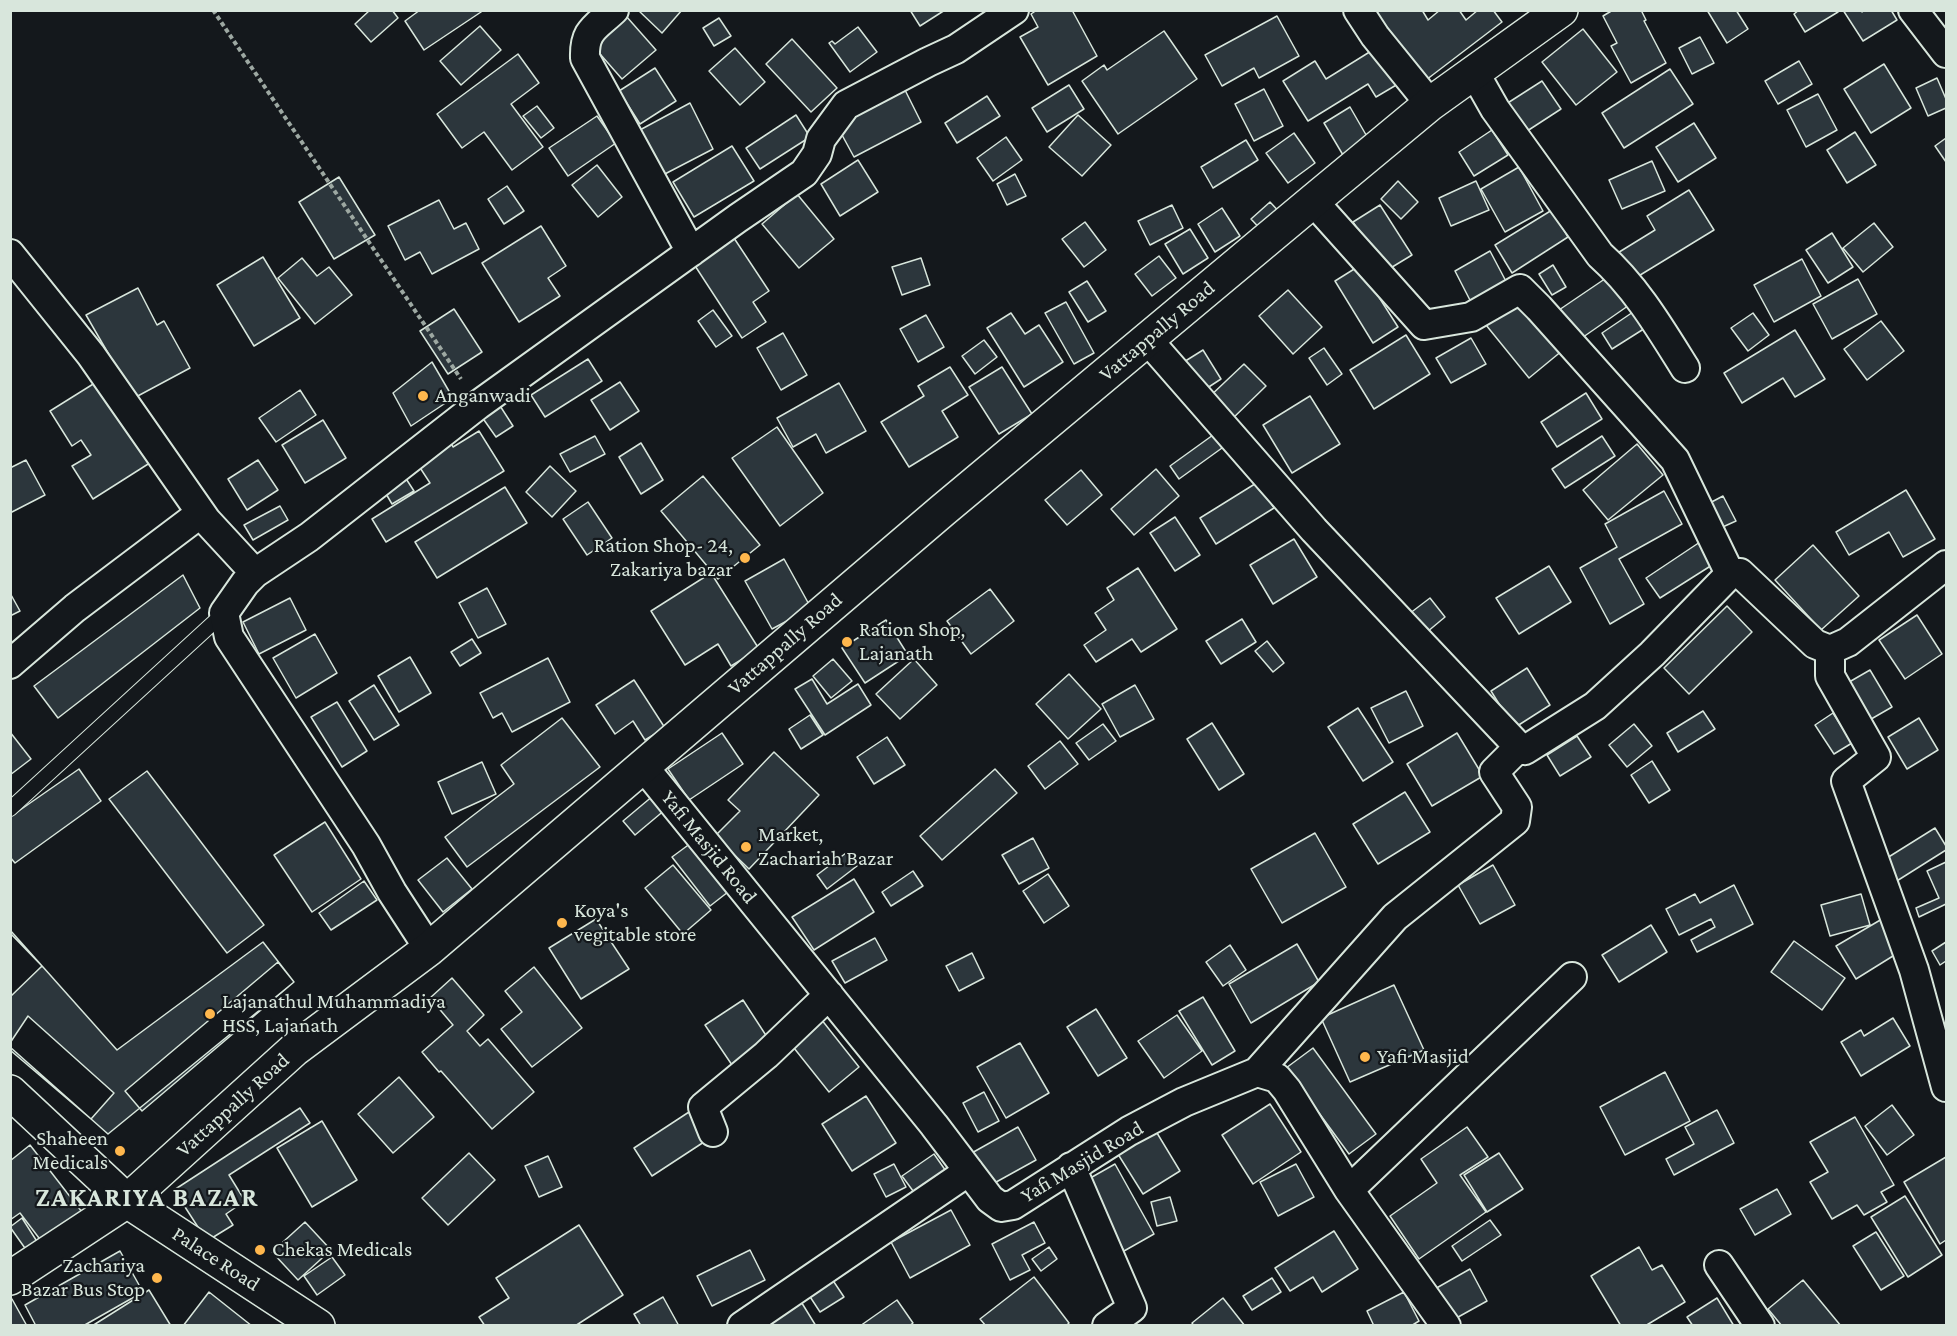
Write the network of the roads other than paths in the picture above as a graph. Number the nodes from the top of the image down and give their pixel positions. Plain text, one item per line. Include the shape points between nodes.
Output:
1 (614, 10) edge
2 (1014, 10) edge
3 (1358, 10) edge
4 (1561, 10) edge
5 (1913, 10) edge
6 (1947, 52) edge
7 (1474, 72) junction
8 (1430, 104) junction
9 (1313, 201) junction
10 (692, 252) junction
11 (10, 254) edge
12 (1147, 339) junction
13 (1685, 368) dead end
14 (201, 513) junction
15 (1947, 565) edge
16 (255, 573) junction
17 (1730, 574) junction
18 (224, 613) junction
19 (1830, 650) junction
20 (10, 664) edge
21 (1519, 747) junction
22 (643, 766) junction
23 (10, 809) edge
24 (429, 949) junction
25 (1572, 977) dead end
26 (829, 995) junction
27 (1257, 1072) junction
28 (1947, 1087) edge
29 (10, 1092) edge
30 (713, 1132) dead end
31 (1071, 1167) junction
32 (969, 1171) junction
33 (1349, 1190) junction
34 (127, 1201) junction
35 (1719, 1265) dead end
36 (10, 1278) edge
37 (318, 1326) edge
38 (742, 1326) edge
39 (1107, 1326) edge
40 (1446, 1326) edge
41 (1760, 1326) edge

1 - 10 street via 587,35 585,58
2 - 10 street via 956,49 846,105 821,139 817,154 804,173
3 - 8 street
4 - 7 main road, Vattappally Road
5 - 6 street
7 - 8 main road, Vattappally Road
7 - 13 street via 1495,109 1600,255 1619,271 1657,322
8 - 9 main road, Vattappally Road
9 - 12 main road, Vattappally Road
9 - 17 street via 1424,325 1471,317 1520,289 1675,460
10 - 16 street via 478,405 309,537
11 - 14 street via 92,355
12 - 21 street via 1314,530
12 - 22 main road, Vattappally Road
14 - 16 street
14 - 20 street via 75,608
15 - 19 street via 1848,642
16 - 18 street
17 - 19 street via 1740,573 1815,644
17 - 21 street via 1595,706 1532,747
18 - 23 lane
18 - 24 street via 229,637 366,845
19 - 28 street via 1830,676 1876,757 1846,781 1914,970
21 - 27 street via 1494,772 1517,807 1515,821 1395,917
22 - 24 main road, Vattappally Road
22 - 26 street, Yafi Masjid Road
24 - 34 main road, Vattappally Road via 295,1049
25 - 33 street
26 - 30 street via 703,1107
26 - 32 street, Yafi Masjid Road
27 - 31 street, Yafi Masjid Road via 1184,1102
27 - 33 street via 1277,1078
29 - 34 main road, Palace Road
31 - 32 street, Yafi Masjid Road via 1013,1204 1000,1207
31 - 39 street via 1132,1308
32 - 38 street
33 - 40 street
34 - 36 main road, Vattappally Road
34 - 37 main road, Palace Road
35 - 41 street

